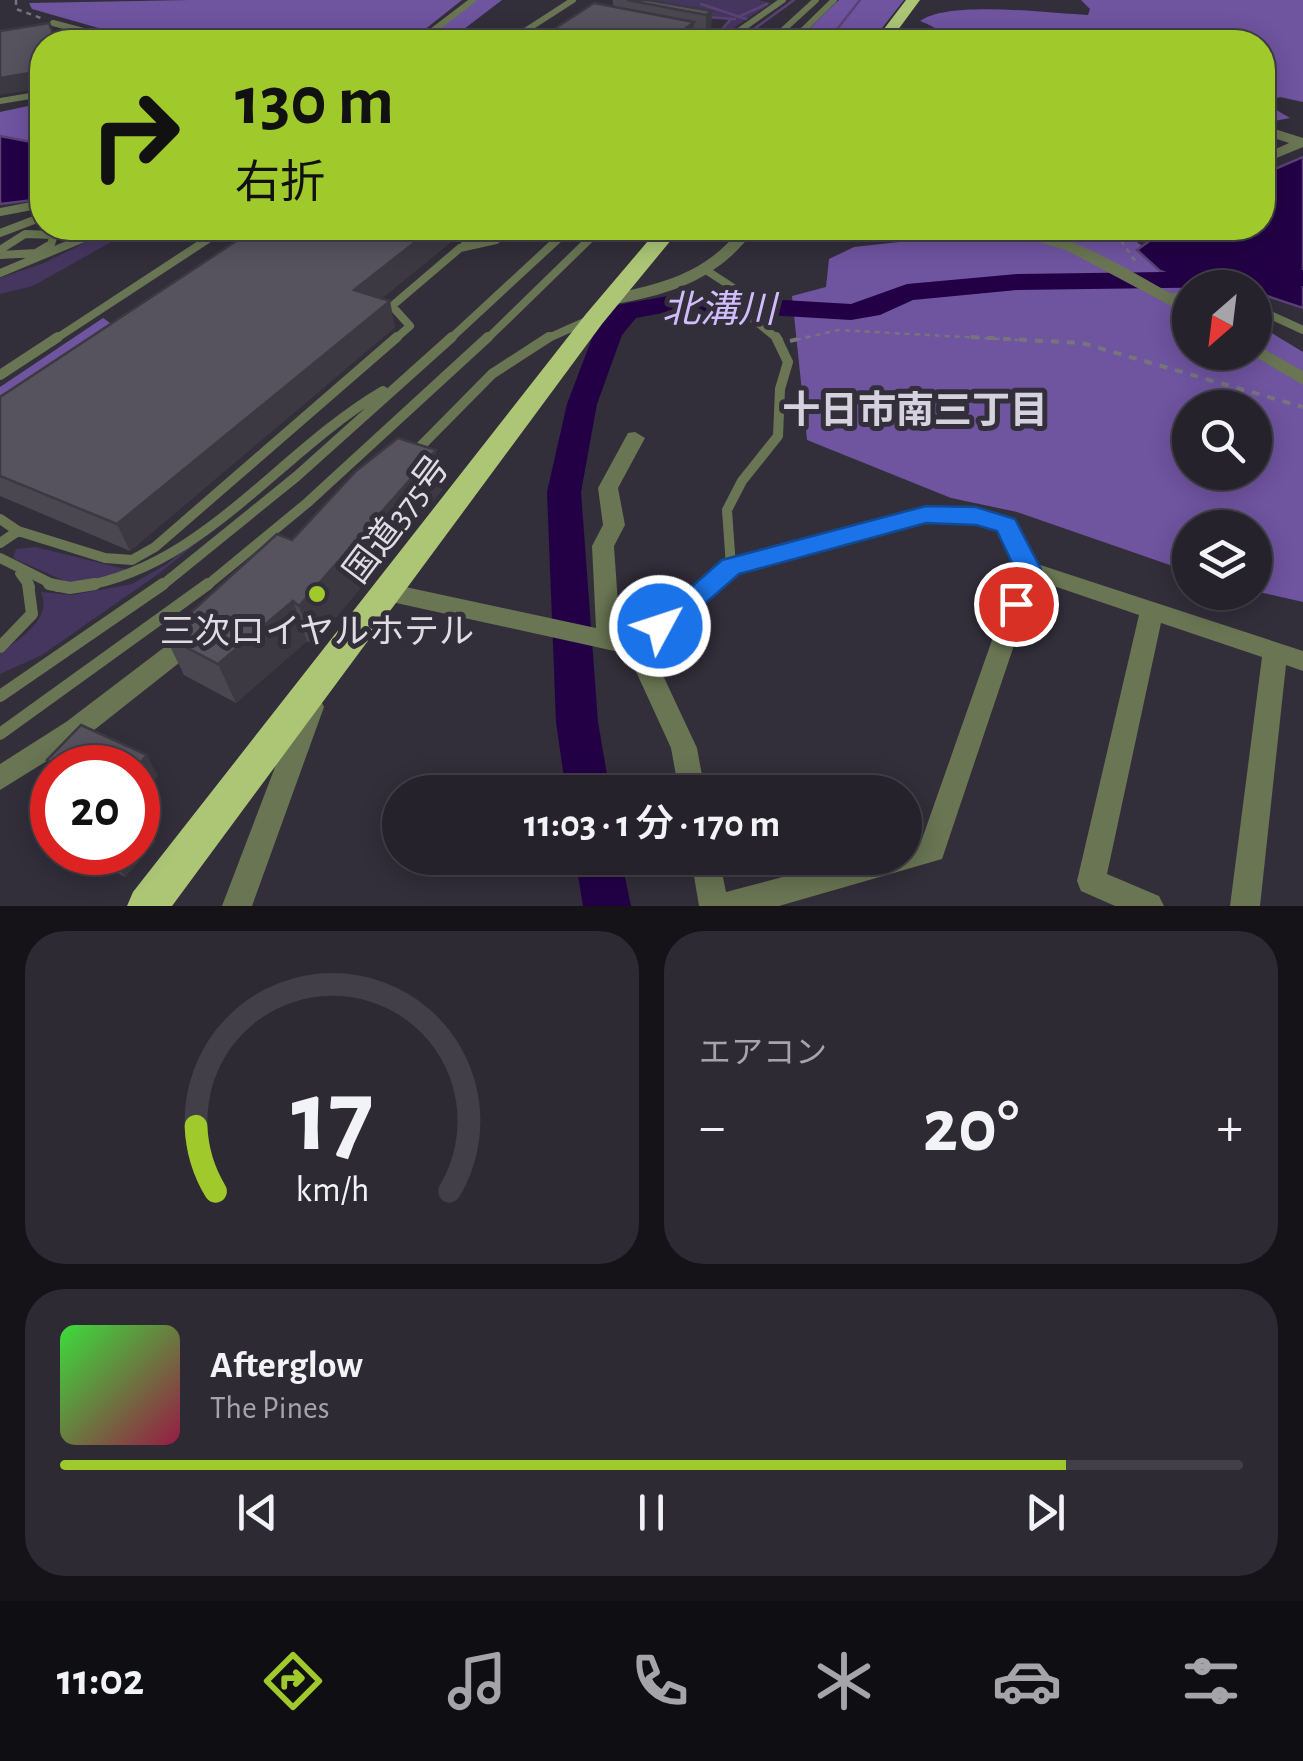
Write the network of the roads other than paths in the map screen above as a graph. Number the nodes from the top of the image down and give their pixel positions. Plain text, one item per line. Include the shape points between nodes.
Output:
1 (473, 0) edge
2 (573, 0) edge
3 (765, 0) edge
4 (816, 0) edge
5 (834, 0) edge
6 (914, 0) edge
7 (782, 1) edge
8 (53, 23) edge
9 (666, 29) edge
10 (80, 30) edge
11 (434, 30) edge
12 (527, 30) edge
13 (671, 30) edge
14 (740, 30) edge
15 (783, 30) edge
16 (803, 30) edge
17 (890, 30) edge
18 (30, 96) edge
19 (0, 102) edge
20 (1275, 134) edge
21 (1302, 143) edge
22 (1275, 154) edge
23 (30, 206) edge
24 (0, 212) edge
25 (30, 222) edge
26 (30, 233) edge
27 (0, 234) edge
28 (52, 240) edge
29 (79, 240) edge
30 (207, 240) edge
31 (470, 240) edge
32 (496, 240) edge
33 (557, 240) edge
34 (588, 240) edge
35 (652, 240) edge
36 (740, 240) edge
37 (1043, 240) edge
38 (460, 248) junction
39 (0, 253) edge
40 (709, 272) junction
41 (0, 273) edge
42 (1172, 297) edge
43 (1168, 298) junction
44 (1172, 300) edge
45 (605, 309) junction
46 (1272, 316) edge
47 (1303, 330) edge
48 (30, 356) junction
49 (1272, 360) edge
50 (0, 366) edge
51 (0, 375) edge
52 (409, 375) junction
53 (1303, 379) edge
54 (635, 438) dead end
55 (397, 469) edge
56 (0, 519) edge
57 (18, 531) junction
58 (0, 544) edge
59 (0, 558) edge
60 (731, 567) junction
61 (16, 568) junction
62 (1028, 569) junction
63 (388, 592) junction
64 (1152, 611) junction
65 (221, 616) edge
66 (609, 642) junction
67 (636, 646) junction
68 (0, 647) edge
69 (1275, 652) junction
70 (1303, 662) edge
71 (320, 682) junction
72 (0, 696) edge
73 (0, 734) edge
74 (689, 775) edge
75 (0, 778) edge
76 (708, 875) edge
77 (147, 906) edge
78 (237, 906) edge
79 (714, 906) edge
80 (727, 906) edge
81 (1149, 906) edge
82 (1245, 906) edge

1 - 11 lane
2 - 12 lane
3 - 7 lane
4 - 15 lane
5 - 16 lane
6 - 17 highway
7 - 14 lane
8 - 10 lane
9 - 13 lane
18 - 19 lane
20 - 21 street
21 - 22 street
23 - 24 lane
25 - 27 lane
26 - 39 lane
28 - 39 lane via 36,253
29 - 41 lane
30 - 48 lane
31 - 38 lane
32 - 38 lane
33 - 52 lane
34 - 73 lane via 390,430 249,552
35 - 45 highway, 国道375号
36 - 40 street
37 - 43 street via 1072,248
38 - 57 lane via 392,306 410,326 155,547 132,560 105,558
40 - 45 street
40 - 60 lane via 738,291 743,311 782,342 788,362 778,436 728,510
42 - 43 lane
43 - 44 street
45 - 55 lane via 497,366
45 - 63 highway, 国道375号
46 - 47 lane
48 - 50 lane
48 - 51 lane
49 - 53 street
52 - 61 lane via 336,420 150,568 115,582 66,589
52 - 72 lane via 236,527 136,605
54 - 66 street via 608,488 614,526 603,546
56 - 57 lane
57 - 58 lane
59 - 61 lane
60 - 62 lane via 926,514 1006,525
60 - 67 lane
61 - 68 lane via 35,591 36,606 20,633
62 - 64 street
62 - 80 street via 932,850
63 - 66 street
63 - 71 highway, 国道375号
64 - 69 street
64 - 81 street via 1091,881
65 - 75 street via 75,730
66 - 67 street
67 - 74 street via 684,748
69 - 70 street
69 - 82 street
71 - 77 highway, 国道375号
71 - 78 street
76 - 79 street

